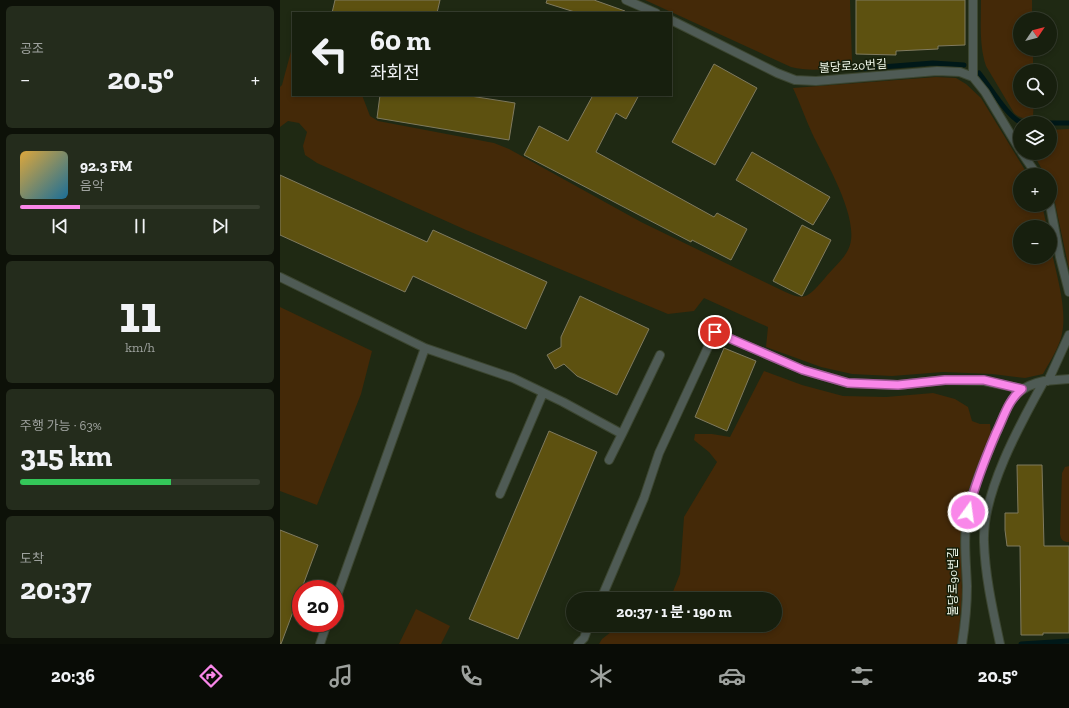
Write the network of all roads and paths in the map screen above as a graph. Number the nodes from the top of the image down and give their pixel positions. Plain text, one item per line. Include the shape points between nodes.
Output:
1 (626, 0) edge
2 (973, 0) edge
3 (654, 12) edge
4 (672, 20) edge
5 (973, 77) junction
6 (1013, 138) edge
7 (1051, 212) edge
8 (280, 277) edge
9 (1069, 292) edge
10 (1069, 335) edge
11 (425, 348) junction
12 (660, 355) dead end
13 (1069, 379) edge
14 (1046, 381) junction
15 (1022, 389) junction
16 (543, 392) junction
17 (622, 434) junction
18 (609, 460) dead end
19 (500, 494) dead end
20 (342, 580) edge
21 (604, 592) edge
22 (324, 632) edge
23 (587, 632) edge
24 (320, 644) edge
25 (578, 644) edge
26 (962, 644) edge
27 (1000, 644) edge

1 - 3 lane
2 - 5 lane
4 - 5 lane, 불당로20번길 via 795,80 816,81 937,71 960,72
5 - 6 lane
7 - 9 lane
8 - 11 lane
10 - 14 lane
11 - 16 lane via 513,378
11 - 20 lane
12 - 17 lane
13 - 14 lane, 불당로90번길
14 - 15 lane, 불당로90번길
14 - 27 lane via 1008,450 987,510 984,541
15 - 21 lane via 984,380 945,380 898,385 848,383 803,370 715,332 658,453 644,498
15 - 26 lane, 불당로90번길 via 1014,395 1007,407 978,475 968,512 964,541 966,611
16 - 17 lane
16 - 19 lane
17 - 18 lane
22 - 24 lane
23 - 25 lane

